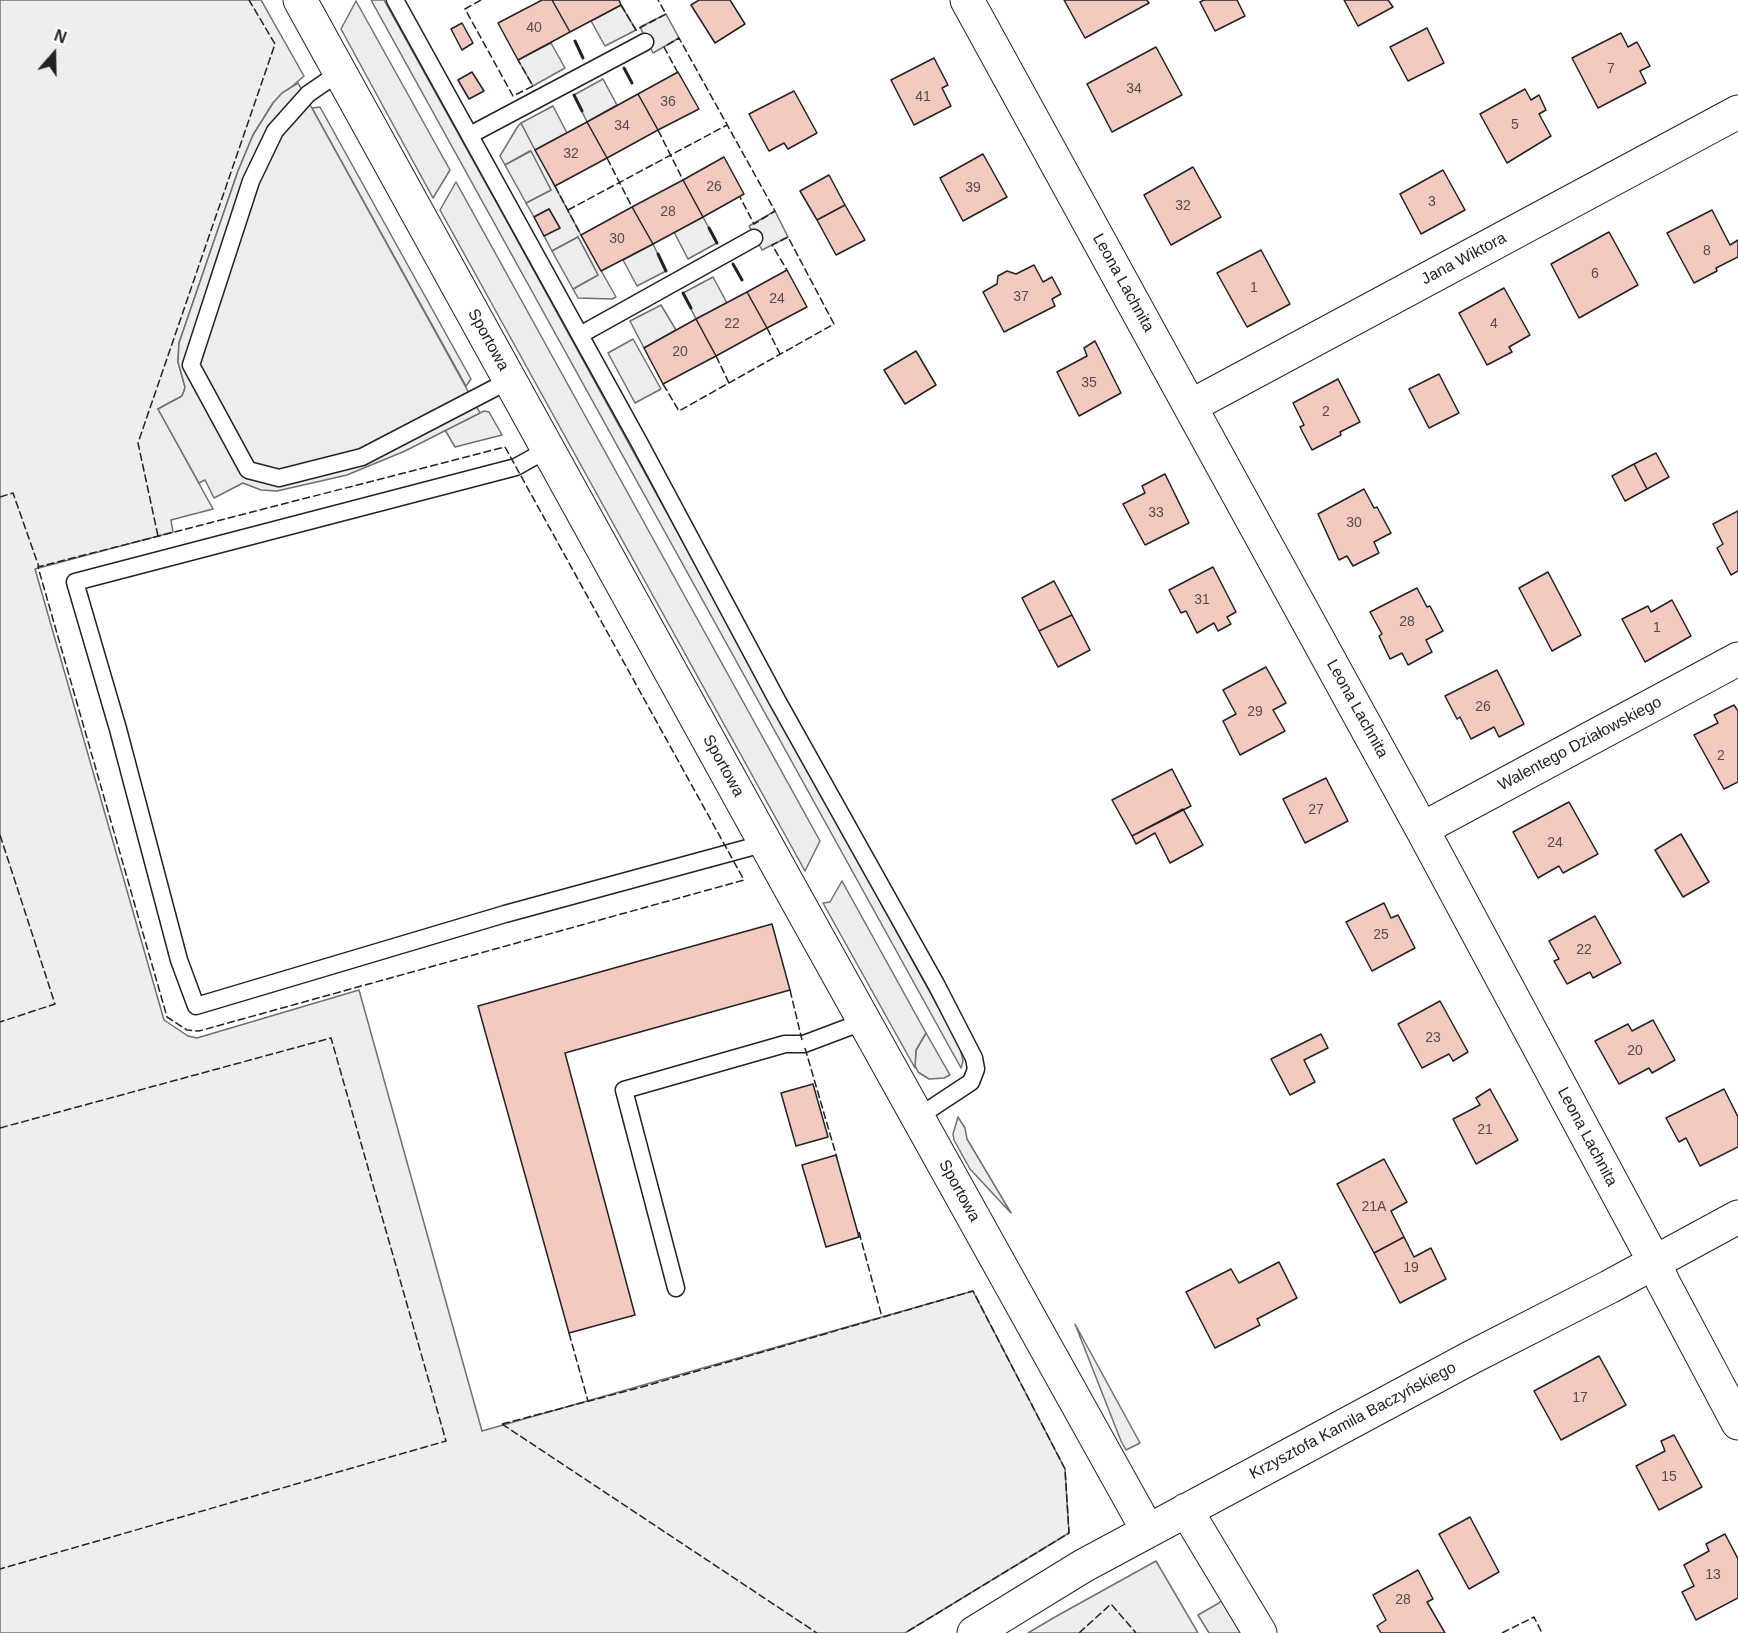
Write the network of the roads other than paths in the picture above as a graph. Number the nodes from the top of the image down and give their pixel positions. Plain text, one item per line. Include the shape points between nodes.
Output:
1 (300, 0) edge
2 (395, 0) edge
3 (967, 0) edge
4 (645, 42) dead end
5 (340, 72) junction
6 (1738, 112) edge
7 (470, 135) junction
8 (754, 238) dead end
9 (580, 335) junction
10 (510, 380) junction
11 (1191, 406) junction
12 (548, 448) junction
13 (1738, 659) edge
14 (1422, 829) junction
15 (766, 843) junction
16 (865, 1021) junction
17 (918, 1117) junction
18 (1738, 1217) edge
19 (1654, 1261) junction
20 (676, 1288) dead end
21 (1738, 1423) edge
22 (1186, 1510) junction
23 (1148, 1530) junction
24 (974, 1633) edge
25 (1260, 1633) edge

1 - 5 street, Sportowa
2 - 7 lane
3 - 11 street, Leona Lachnita
4 - 7 lane
5 - 10 street, Sportowa
5 - 10 lane via 308,94 275,131 251,181 191,365 248,470 279,478 362,457
6 - 11 street, Jana Wiktora
7 - 9 lane
8 - 9 lane
9 - 17 lane via 974,1058 976,1069 971,1082
10 - 12 street, Sportowa
11 - 14 street, Leona Lachnita
12 - 15 street, Sportowa
12 - 15 lane via 516,468 75,582 179,960 196,1006 505,914
13 - 14 street, Walentego Działowskiego
14 - 19 street, Leona Lachnita
15 - 16 street, Sportowa
16 - 17 street, Sportowa
16 - 20 lane via 804,1044 785,1044 624,1090
17 - 23 street, Sportowa
18 - 19 street, Krzysztofa Kamila Baczyńskiego
19 - 21 street, Leona Lachnita
19 - 22 street, Krzysztofa Kamila Baczyńskiego
22 - 23 street, Krzysztofa Kamila Baczyńskiego
22 - 25 street
23 - 24 street, Krzysztofa Kamila Baczyńskiego

